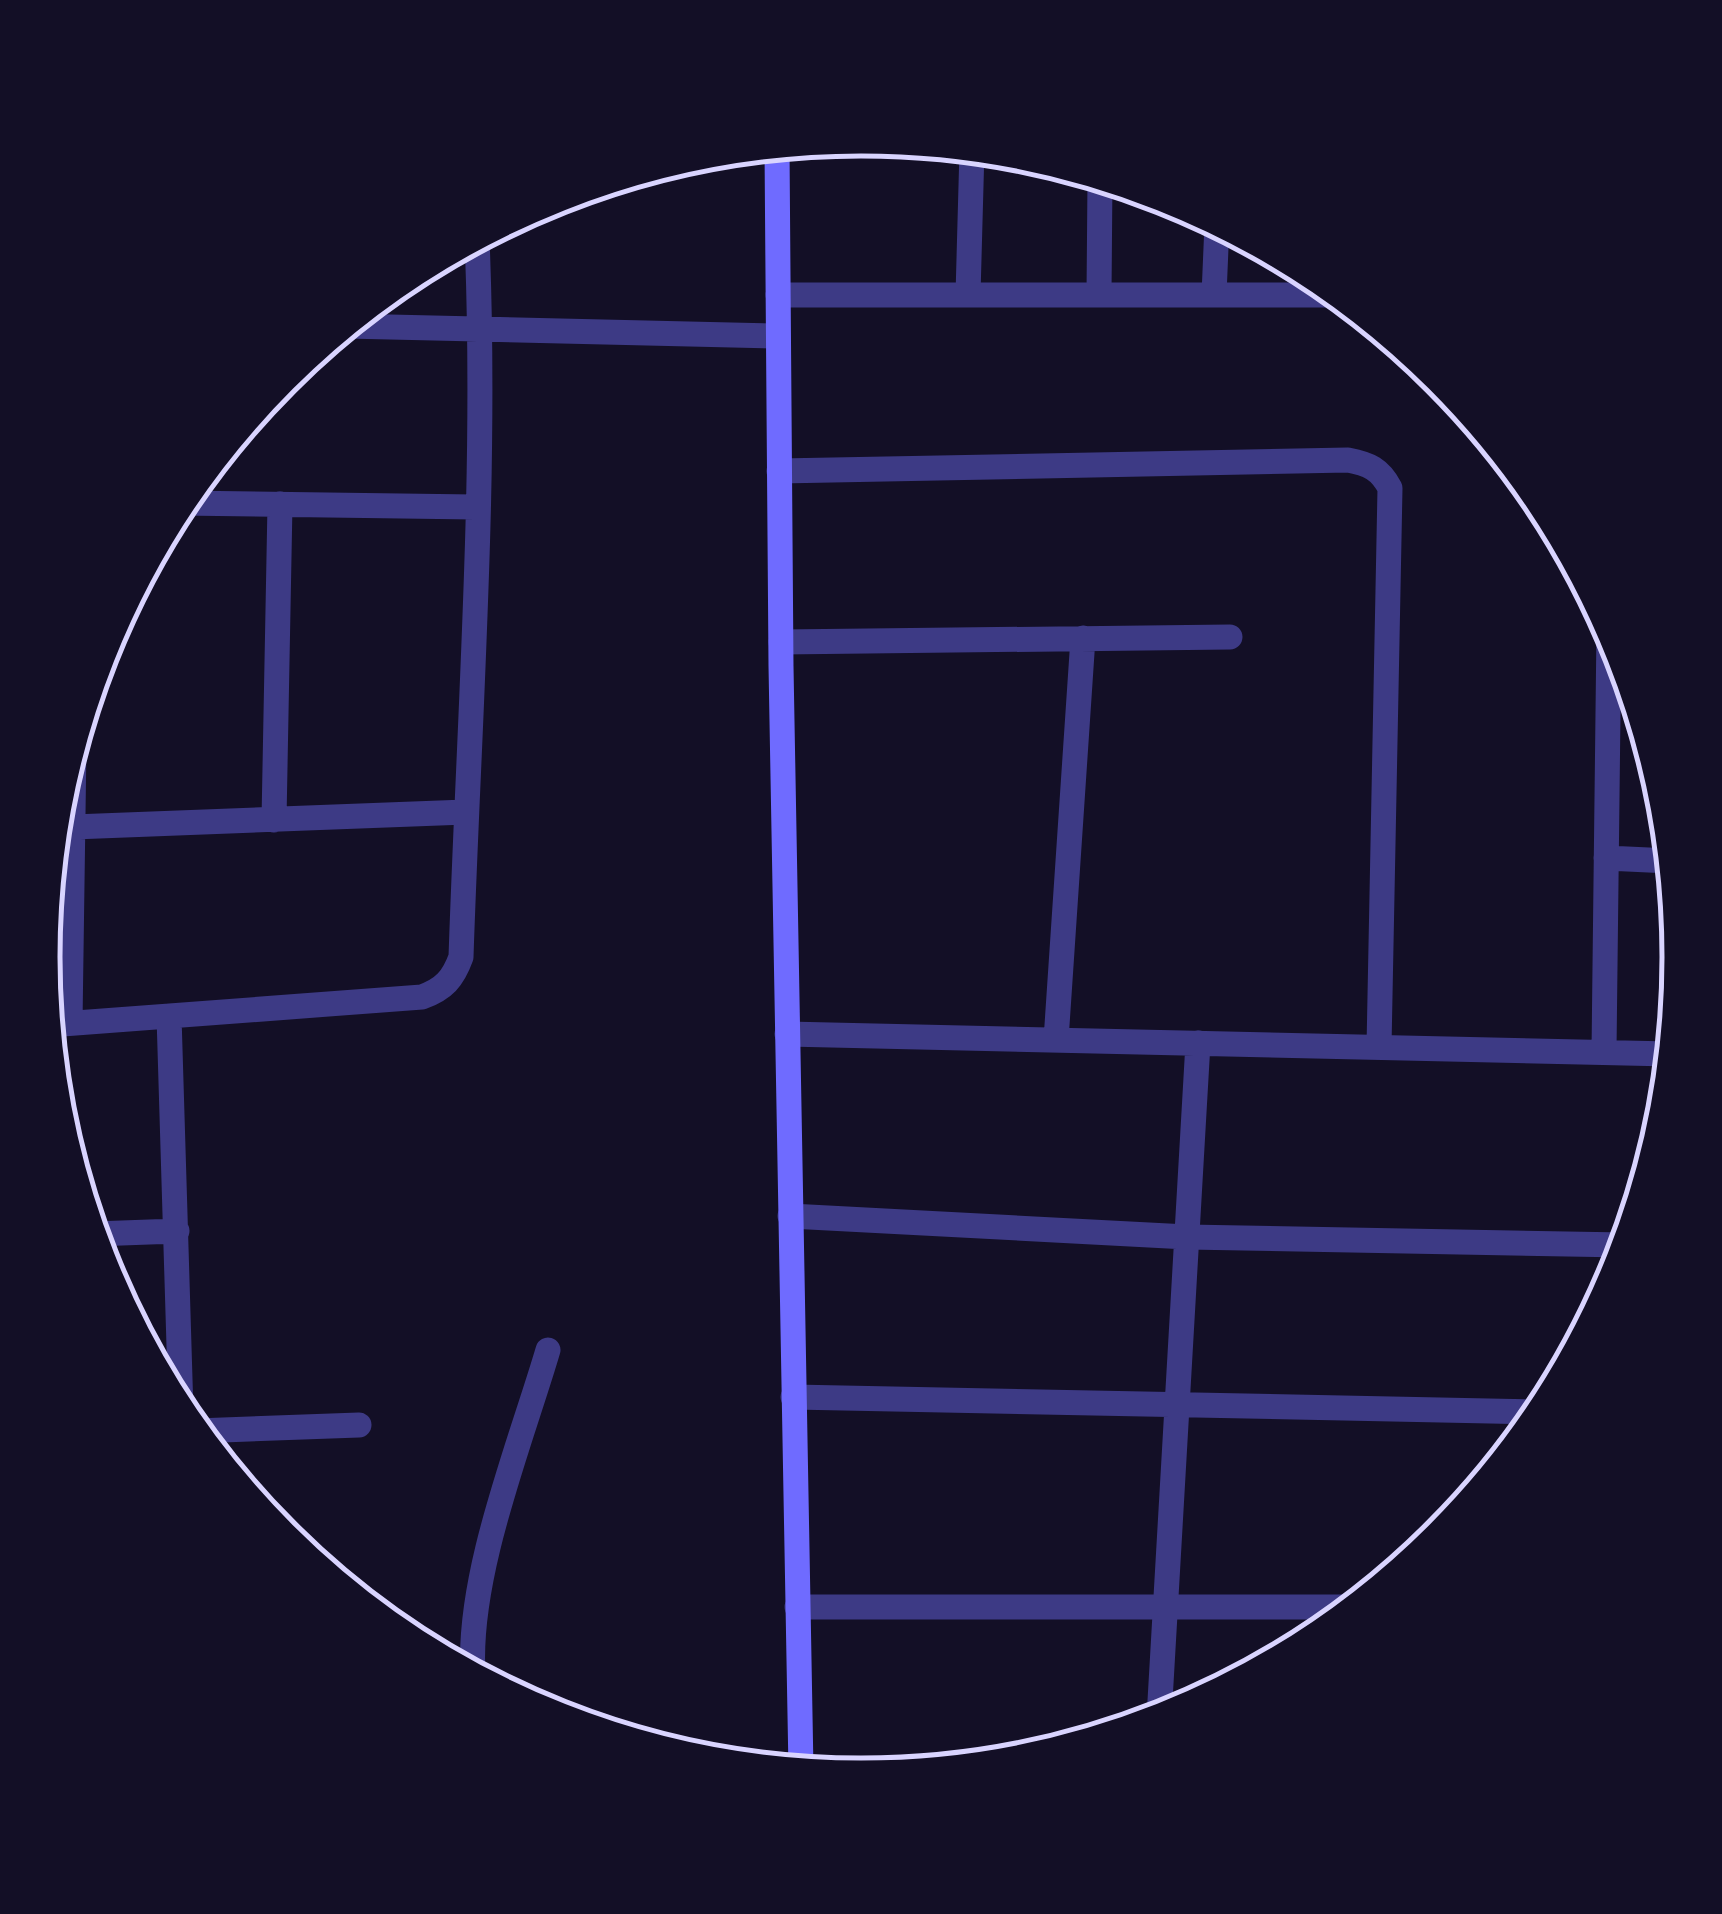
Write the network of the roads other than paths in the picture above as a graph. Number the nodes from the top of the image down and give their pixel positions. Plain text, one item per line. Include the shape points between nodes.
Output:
1 (777, 161) edge
2 (972, 164) edge
3 (1100, 193) edge
4 (1216, 240) edge
5 (478, 254) edge
6 (778, 295) junction
7 (968, 295) junction
8 (1098, 295) junction
9 (1214, 295) junction
10 (1312, 295) edge
11 (368, 326) edge
12 (481, 329) junction
13 (778, 336) junction
14 (779, 471) junction
15 (201, 503) edge
16 (280, 504) junction
17 (476, 507) junction
18 (1230, 636) dead end
19 (1084, 638) junction
20 (780, 642) junction
21 (1616, 692) edge
22 (466, 812) junction
23 (73, 813) edge
24 (274, 820) junction
25 (73, 828) junction
26 (1606, 858) junction
27 (1656, 860) edge
28 (62, 999) edge
29 (168, 1016) junction
30 (63, 1024) edge
31 (787, 1034) junction
32 (1056, 1040) junction
33 (1198, 1043) junction
34 (1379, 1047) junction
35 (1604, 1052) junction
36 (1656, 1054) edge
37 (790, 1216) junction
38 (177, 1230) junction
39 (110, 1233) edge
40 (1187, 1237) junction
41 (1608, 1245) edge
42 (548, 1350) dead end
43 (179, 1378) edge
44 (793, 1396) junction
45 (1177, 1406) junction
46 (1520, 1412) edge
47 (358, 1426) dead end
48 (215, 1430) edge
49 (797, 1607) junction
50 (1327, 1608) edge
51 (1165, 1611) junction
52 (473, 1658) edge
53 (1160, 1700) edge
54 (801, 1755) edge

1 - 6 street
2 - 7 street
3 - 8 street
4 - 9 street
5 - 12 street
6 - 7 street
6 - 13 street
7 - 8 street
8 - 9 street
9 - 10 street
11 - 12 street
12 - 13 street
12 - 17 street
13 - 14 street
14 - 20 street
14 - 34 street via 1348,460 1382,474 1390,488
15 - 16 street
16 - 17 street
16 - 24 street
17 - 22 street
18 - 19 street
19 - 20 street
19 - 32 street
20 - 31 street
21 - 26 street
22 - 24 street
22 - 29 street via 461,957 439,991 422,998
23 - 25 street
24 - 25 street
25 - 28 street
26 - 27 street
26 - 35 street
29 - 30 street
29 - 38 street
31 - 32 street
31 - 37 street
32 - 33 street
33 - 34 street
33 - 40 street
34 - 35 street
35 - 36 street
37 - 40 street
37 - 44 street
38 - 39 street
38 - 43 street
40 - 41 street
40 - 45 street
42 - 52 street via 484,1571
44 - 45 street
44 - 49 street
45 - 46 street
45 - 51 street
47 - 48 street
49 - 51 street
49 - 54 street
50 - 51 street
51 - 53 street

